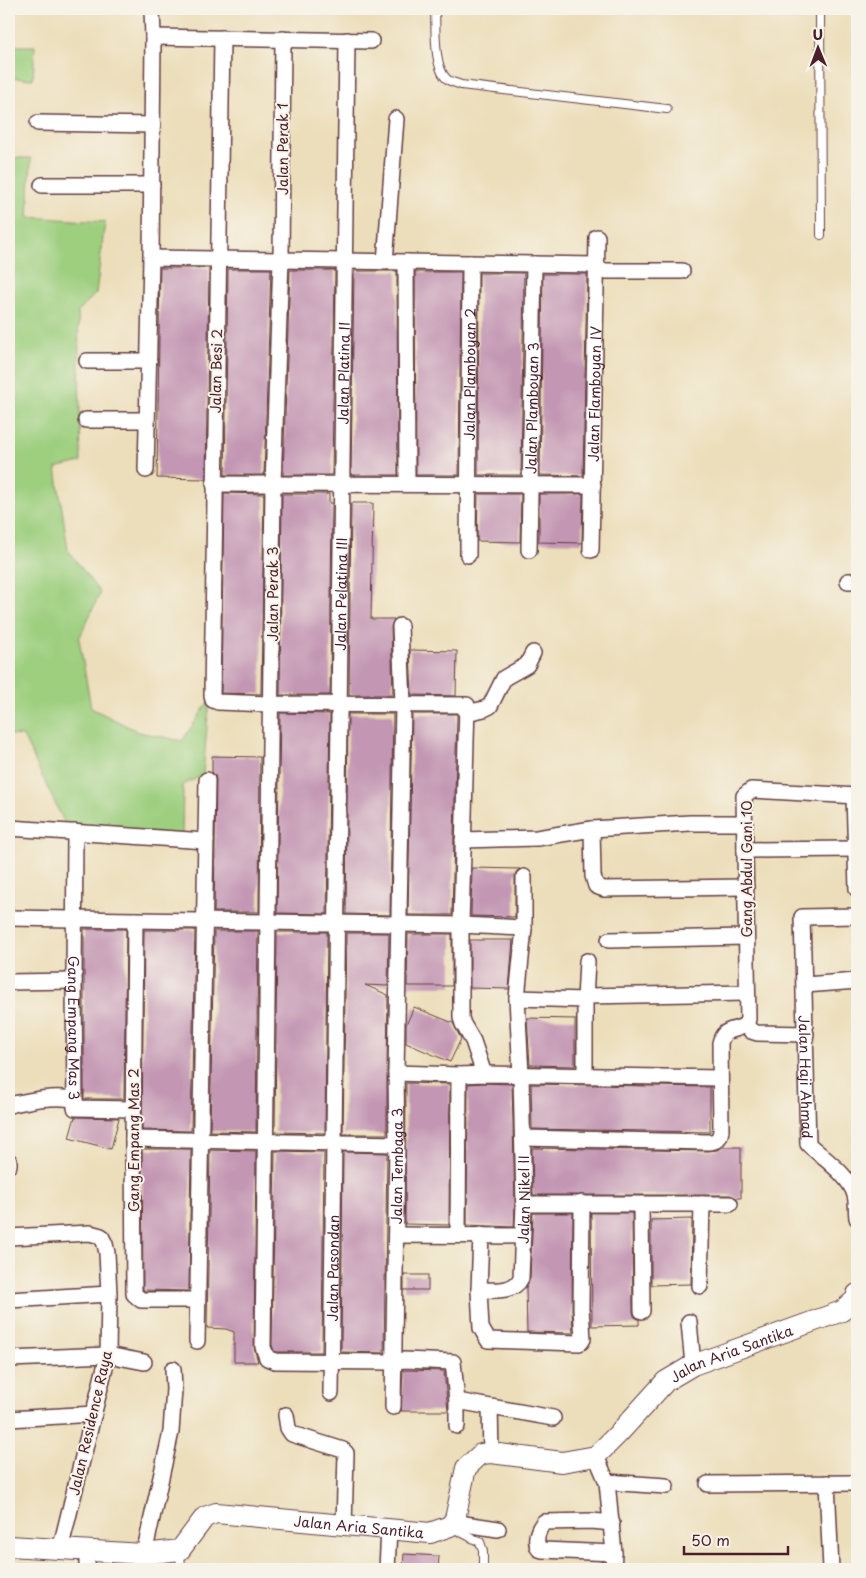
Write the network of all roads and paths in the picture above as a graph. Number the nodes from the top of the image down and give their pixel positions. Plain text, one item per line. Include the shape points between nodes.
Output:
1 (152, 9) edge
2 (435, 9) edge
3 (820, 9) edge
4 (153, 37) junction
5 (222, 38) junction
6 (283, 39) junction
7 (347, 40) junction
8 (371, 41) dead end
9 (667, 109) dead end
10 (396, 119) dead end
11 (38, 123) dead end
12 (153, 125) junction
13 (42, 185) dead end
14 (152, 185) junction
15 (821, 236) dead end
16 (597, 237) dead end
17 (151, 258) junction
18 (218, 259) junction
19 (281, 260) junction
20 (344, 261) junction
21 (385, 262) junction
22 (406, 262) junction
23 (470, 263) junction
24 (534, 264) junction
25 (596, 268) junction
26 (682, 271) dead end
27 (87, 361) dead end
28 (148, 361) junction
29 (86, 420) dead end
30 (147, 420) junction
31 (146, 470) dead end
32 (214, 484) junction
33 (273, 484) junction
34 (341, 484) junction
35 (407, 484) junction
36 (468, 484) junction
37 (530, 484) junction
38 (593, 485) junction
39 (529, 550) dead end
40 (592, 550) dead end
41 (468, 554) dead end
42 (400, 626) dead end
43 (533, 652) dead end
44 (271, 704) junction
45 (339, 705) junction
46 (404, 705) junction
47 (466, 709) junction
48 (207, 780) dead end
49 (856, 796) edge
50 (745, 823) junction
51 (9, 828) edge
52 (592, 829) junction
53 (75, 832) junction
54 (463, 840) junction
55 (206, 841) junction
56 (855, 849) junction
57 (745, 850) junction
58 (524, 877) dead end
59 (746, 887) junction
60 (857, 889) edge
61 (857, 916) edge
62 (9, 918) edge
63 (74, 919) junction
64 (135, 920) junction
65 (204, 921) junction
66 (269, 922) junction
67 (336, 923) junction
68 (400, 924) junction
69 (461, 925) junction
70 (524, 928) junction
71 (746, 937) junction
72 (609, 940) dead end
73 (586, 961) dead end
74 (857, 981) edge
75 (9, 982) edge
76 (74, 982) junction
77 (805, 985) junction
78 (747, 993) junction
79 (517, 998) junction
80 (585, 998) junction
81 (746, 1024) junction
82 (806, 1034) junction
83 (396, 1073) junction
84 (484, 1074) junction
85 (460, 1075) junction
86 (521, 1075) junction
87 (585, 1075) junction
88 (720, 1078) junction
89 (74, 1100) junction
90 (9, 1105) edge
91 (133, 1109) junction
92 (523, 1138) junction
93 (133, 1139) junction
94 (200, 1141) junction
95 (266, 1142) junction
96 (334, 1143) junction
97 (397, 1144) junction
98 (9, 1161) edge
99 (9, 1165) edge
100 (582, 1203) junction
101 (524, 1204) junction
102 (641, 1204) junction
103 (702, 1204) junction
104 (730, 1204) dead end
105 (857, 1218) edge
106 (396, 1235) junction
107 (458, 1235) junction
108 (481, 1235) junction
109 (522, 1236) junction
110 (9, 1237) edge
111 (700, 1286) dead end
112 (480, 1290) junction
113 (109, 1294) junction
114 (857, 1294) edge
115 (9, 1300) edge
116 (197, 1300) junction
117 (642, 1311) dead end
118 (689, 1322) dead end
119 (197, 1341) dead end
120 (108, 1355) junction
121 (9, 1359) edge
122 (144, 1362) dead end
123 (332, 1362) junction
124 (394, 1362) junction
125 (693, 1365) junction
126 (174, 1369) dead end
127 (331, 1393) dead end
128 (457, 1401) junction
129 (393, 1406) dead end
130 (490, 1407) junction
131 (94, 1414) junction
132 (286, 1415) dead end
133 (553, 1418) dead end
134 (9, 1419) edge
135 (457, 1426) dead end
136 (492, 1453) junction
137 (596, 1456) junction
138 (607, 1482) junction
139 (827, 1483) junction
140 (857, 1483) edge
141 (708, 1484) dead end
142 (666, 1486) dead end
143 (453, 1523) junction
144 (612, 1523) junction
145 (344, 1526) junction
146 (389, 1529) junction
147 (498, 1529) dead end
148 (9, 1546) edge
149 (60, 1550) junction
150 (614, 1553) junction
151 (87, 1560) edge
152 (180, 1560) edge
153 (144, 1562) edge
154 (387, 1569) edge
155 (483, 1569) edge
156 (613, 1569) edge
157 (831, 1569) edge

1 - 4 street
2 - 9 lane via 437,52 440,69 447,80 461,85
3 - 15 lane
4 - 5 street
4 - 12 street
5 - 6 street
5 - 18 street, Jalan Besi 2
6 - 7 street
6 - 19 street, Jalan Perak 1
7 - 8 street
7 - 20 street, Jalan Platina II
10 - 21 street
11 - 12 street
12 - 14 street
13 - 14 street
14 - 17 street
16 - 25 street, Jalan Flamboyan IV
17 - 18 street
17 - 28 street
18 - 19 street
18 - 32 street, Jalan Besi 2
19 - 20 street
19 - 33 street, Jalan Perak 1
20 - 21 street
20 - 34 street, Jalan Platina II
21 - 22 street
22 - 23 street
22 - 35 street
23 - 24 street
23 - 36 street, Jalan Plamboyan 2
24 - 25 street
24 - 37 street, Jalan Plamboyan 3
25 - 26 street
25 - 38 street, Jalan Flamboyan IV
27 - 28 street
28 - 30 street
29 - 30 street
30 - 31 street
32 - 33 street
32 - 44 street, Jalan Besi 2 via 213,700
33 - 34 street
33 - 44 street, Jalan Perak 3
34 - 35 street
34 - 45 street, Jalan Pelatina III
35 - 36 street
36 - 37 street
36 - 41 street, Jalan Plamboyan 2
37 - 38 street
37 - 39 street, Jalan Plamboyan 3
38 - 40 street, Jalan Flamboyan IV
42 - 46 street, Jalan Tembaga 3
43 - 47 street via 528,664 504,678 490,706
44 - 45 street
44 - 66 street, Jalan Perak 3
45 - 46 street
45 - 67 street, Jalan Pelatina III
46 - 47 street
46 - 68 street, Jalan Tembaga 3
47 - 54 street
48 - 55 street
49 - 50 street, Gang Abdul Gani 10 via 751,790 744,796
49 - 56 street
50 - 52 street
50 - 57 street, Gang Abdul Gani 10
51 - 53 street
52 - 54 street via 537,838
52 - 59 street via 593,876 599,888
53 - 55 street
53 - 63 street, Gang Empang Mas 3
54 - 69 street
55 - 65 street
56 - 57 street
56 - 60 street
57 - 59 street, Gang Abdul Gani 10
58 - 70 street, Jalan Nikel II
59 - 71 street, Gang Abdul Gani 10
61 - 77 street, Jalan Haji Ahmad via 802,917
62 - 63 street
63 - 64 street
63 - 76 street, Gang Empang Mas 3
64 - 65 street
64 - 91 street, Gang Empang Mas 2
65 - 66 street
65 - 94 street
66 - 67 street
66 - 95 street, Jalan Perak 3
67 - 68 street
67 - 96 street, Jalan Pasondan
68 - 69 street
68 - 83 street, Jalan Tembaga 3
69 - 70 street
69 - 84 street via 462,1018
70 - 79 street, Jalan Nikel II
71 - 72 street
71 - 78 street, Gang Abdul Gani 10
73 - 80 street
74 - 77 street
75 - 76 street
76 - 89 street, Gang Empang Mas 3
77 - 82 street, Jalan Haji Ahmad
78 - 80 street
78 - 81 street, Gang Abdul Gani 10
79 - 80 street
79 - 86 street, Jalan Nikel II
80 - 87 street
81 - 82 street via 757,1034
81 - 88 street via 722,1036
82 - 105 street, Jalan Haji Ahmad via 808,1144 843,1173 855,1194
83 - 85 street
83 - 97 street, Jalan Tembaga 3
84 - 85 street
84 - 86 street
85 - 107 street
86 - 87 street
86 - 92 street, Jalan Nikel II
87 - 88 street
88 - 92 street via 721,1130 720,1137 714,1142
89 - 90 street via 51,1099
89 - 91 street, Gang Empang Mas 3 via 75,1108
91 - 93 street, Gang Empang Mas 2
92 - 101 street, Jalan Nikel II
93 - 94 street
93 - 116 street, Gang Empang Mas 2 via 134,1294 141,1300
94 - 95 street
94 - 116 street
95 - 96 street
95 - 123 street, Jalan Perak 3 via 263,1347 266,1358
96 - 97 street
96 - 123 street, Jalan Pasondan
97 - 106 street, Jalan Tembaga 3
98 - 99 street
100 - 101 street
100 - 102 street
100 - 112 street via 582,1342 488,1340 481,1328
101 - 109 street, Jalan Nikel II
102 - 103 street
102 - 117 street
103 - 104 street
103 - 111 street
106 - 107 street
106 - 124 street, Jalan Tembaga 3
107 - 108 street
108 - 109 street
108 - 112 street
109 - 112 street, Jalan Nikel II via 518,1283 512,1288
110 - 113 street, Jalan Residence Raya via 90,1233 100,1236 108,1253
113 - 115 street
113 - 120 street, Jalan Residence Raya
114 - 125 street, Jalan Aria Santika via 842,1311
116 - 119 street
118 - 125 street
120 - 121 street
120 - 122 street
120 - 131 street, Jalan Residence Raya
123 - 124 street
123 - 127 street, Jalan Pasondan
124 - 128 street via 452,1362
124 - 129 street, Jalan Tembaga 3
125 - 137 street, Jalan Aria Santika via 666,1381
126 - 153 street via 171,1432
128 - 130 street
128 - 135 street
130 - 133 street
130 - 136 street
131 - 134 street
131 - 149 street, Jalan Residence Raya
132 - 145 street via 292,1434 346,1453
136 - 137 street via 562,1462
136 - 143 street via 481,1454 466,1468
137 - 138 street
138 - 142 street
138 - 144 street
139 - 140 street
139 - 141 street
139 - 157 street
143 - 146 street, Jalan Aria Santika via 430,1533
143 - 147 street
143 - 155 lane via 480,1542
144 - 150 street
144 - 150 street via 544,1522 538,1529 537,1546 542,1550
145 - 146 street, Jalan Aria Santika
145 - 152 street, Jalan Aria Santika via 216,1513 205,1517
146 - 154 street
148 - 149 street, Jalan Aria Santika
149 - 151 street, Jalan Aria Santika
150 - 156 street
151 - 153 street, Jalan Aria Santika
152 - 153 street, Jalan Aria Santika

